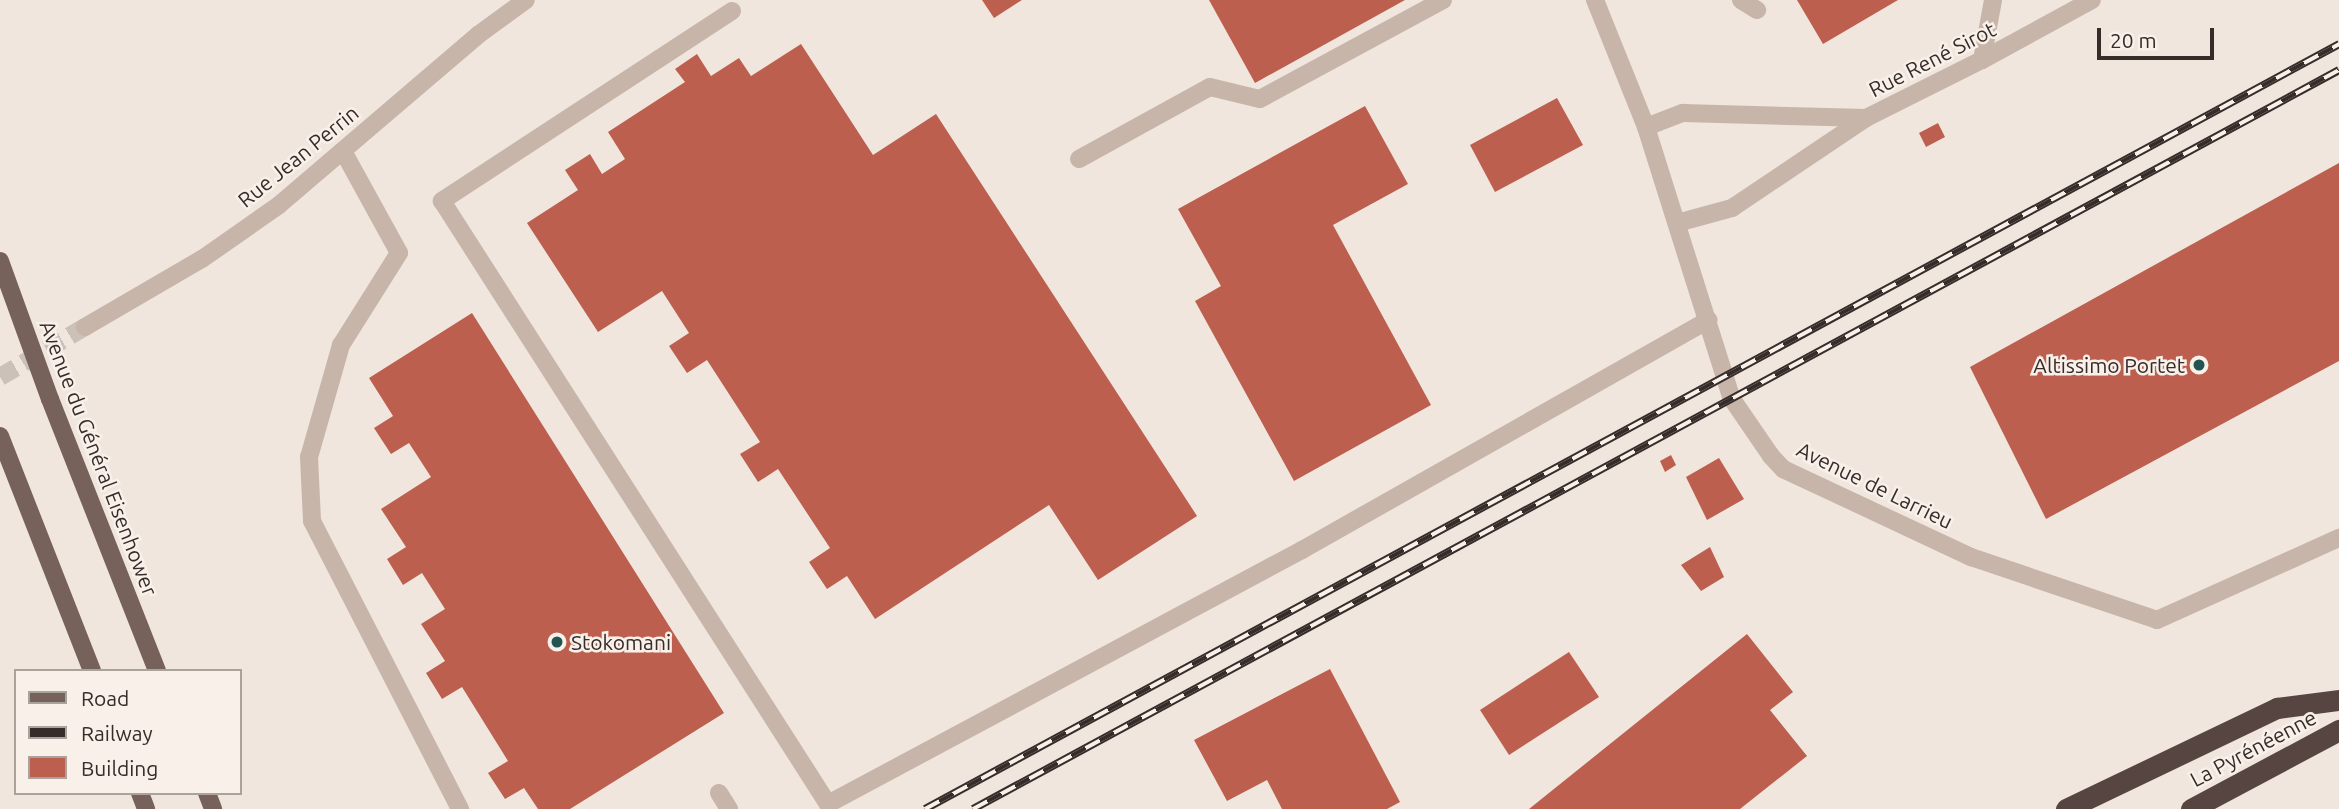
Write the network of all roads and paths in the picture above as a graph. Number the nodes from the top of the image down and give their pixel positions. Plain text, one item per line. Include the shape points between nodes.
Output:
1 (526, 0) edge
2 (1443, 0) edge
3 (1595, 0) edge
4 (1741, 0) edge
5 (1993, 0) edge
6 (2092, 0) edge
7 (1757, 10) dead end
8 (732, 11) dead end
9 (1982, 60) junction
10 (1866, 118) junction
11 (1646, 127) junction
12 (343, 151) junction
13 (1079, 159) dead end
14 (1677, 223) junction
15 (0, 261) edge
16 (1708, 320) junction
17 (85, 327) tunnel mouth
18 (0, 436) edge
19 (2339, 538) edge
20 (91, 669) edge
21 (156, 669) edge
22 (2339, 700) edge
23 (2339, 730) edge
24 (719, 793) dead end
25 (460, 809) edge
26 (729, 809) edge
27 (2066, 809) edge
28 (2191, 809) edge

1 - 12 street, Rue Jean Perrin via 478,35
2 - 13 street via 1260,99 1210,87
3 - 11 street, Avenue de Larrieu
4 - 7 street
5 - 9 street
6 - 9 street, Rue René Sirot
8 - 16 street via 442,201 828,804 1290,557
9 - 10 street, Rue René Sirot
10 - 11 street, Rue René Sirot via 1683,113
10 - 14 street, Rue René Sirot via 1732,208
11 - 14 street, Avenue de Larrieu
12 - 17 street, Rue Jean Perrin via 279,205 202,259
12 - 25 street via 399,253 341,345 309,457 312,521
14 - 16 street, Avenue de Larrieu
15 - 21 main road, Avenue du Général Eisenhower
16 - 19 street, Avenue de Larrieu via 1732,399 1783,469 1971,557 2157,620
18 - 20 main road
22 - 27 highway via 2277,708
23 - 28 highway, La Pyrénéenne
24 - 26 street

